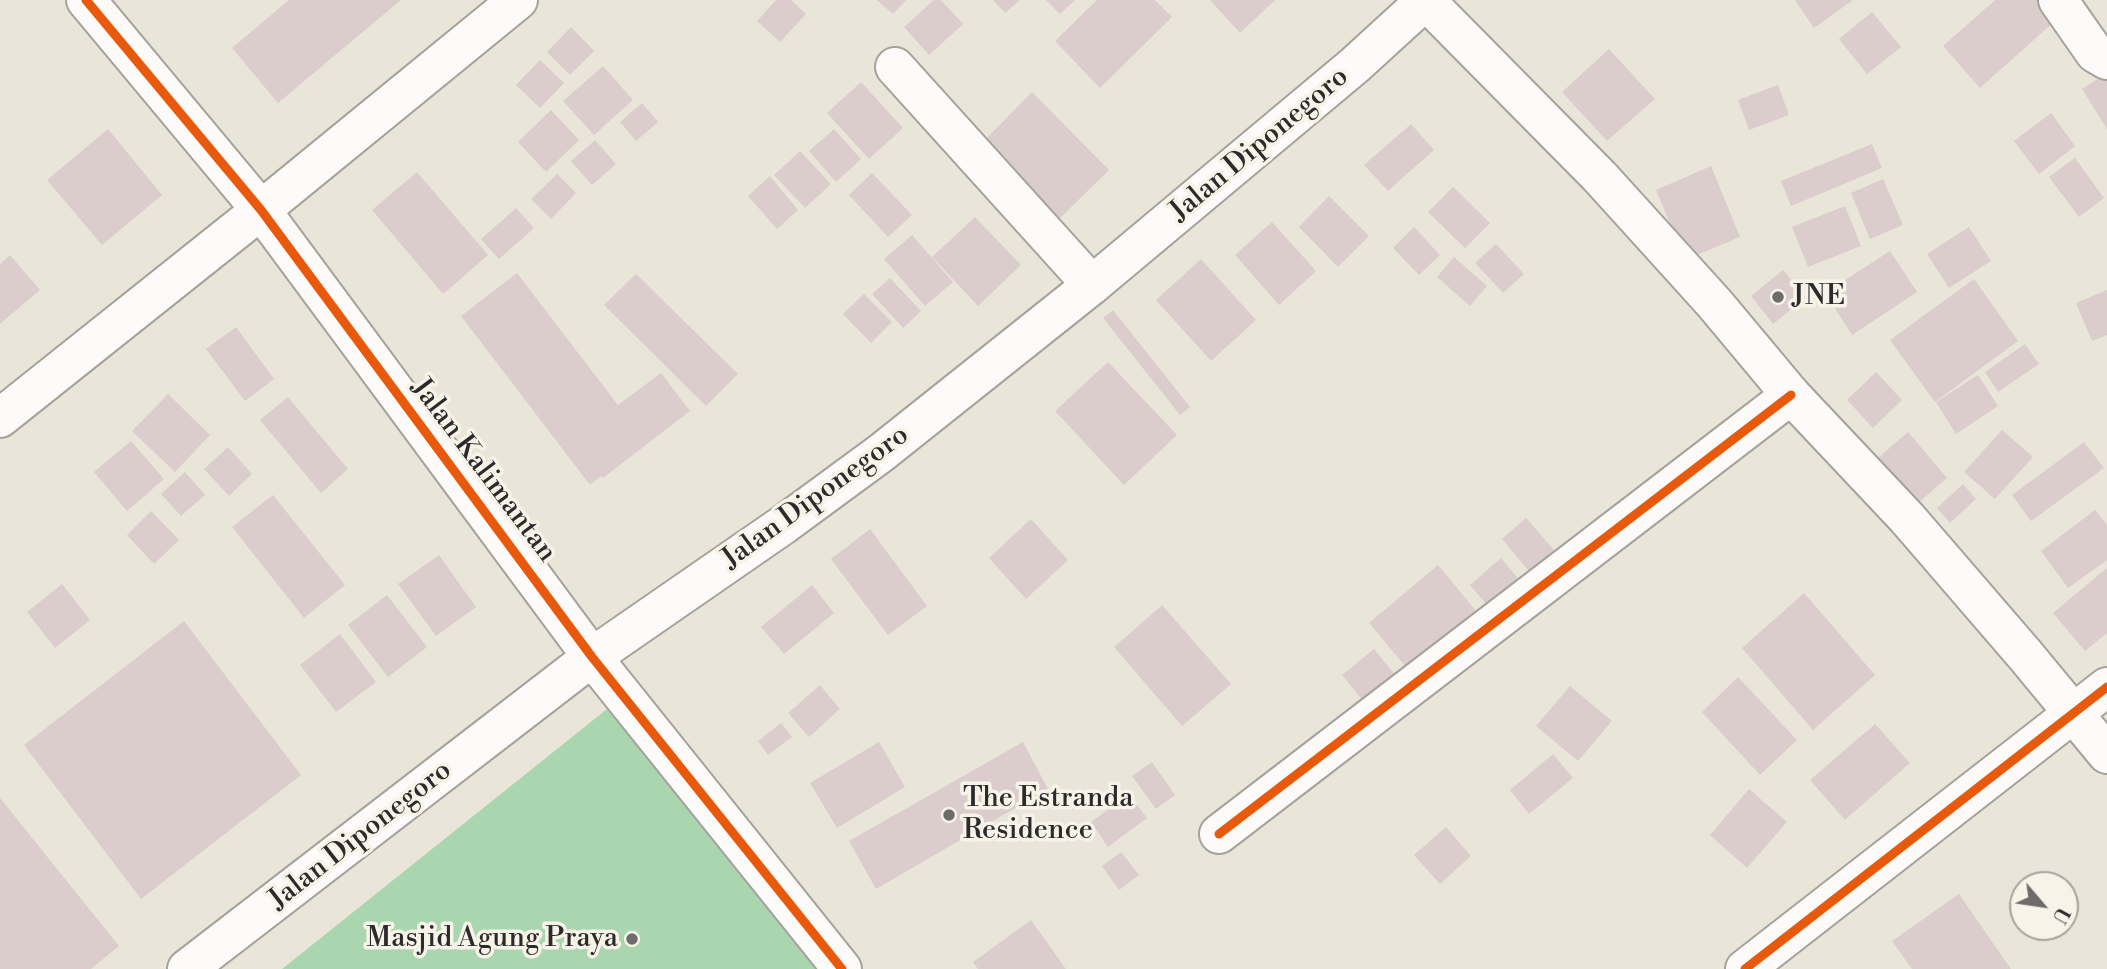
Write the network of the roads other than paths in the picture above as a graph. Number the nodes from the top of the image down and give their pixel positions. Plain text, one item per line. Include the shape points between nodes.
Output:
1 (86, 0) edge
2 (518, 0) edge
3 (1425, 0) edge
4 (2058, 0) edge
5 (2107, 60) edge
6 (895, 67) dead end
7 (261, 210) junction
8 (1092, 285) junction
9 (1791, 395) junction
10 (0, 418) edge
11 (593, 657) junction
12 (2107, 687) edge
13 (2073, 714) junction
14 (2107, 754) edge
15 (1219, 834) dead end
16 (187, 969) edge
17 (842, 969) edge
18 (1745, 969) edge

1 - 7 street, Jalan Kalimantan
2 - 7 street
3 - 8 street, Jalan Diponegoro via 1355,65
3 - 9 street via 1600,177
4 - 5 street via 2095,53
6 - 8 street
7 - 10 street
7 - 11 street, Jalan Kalimantan
8 - 11 street, Jalan Diponegoro via 881,453
9 - 13 street via 1907,519
9 - 15 street
11 - 16 street, Jalan Diponegoro
11 - 17 street, Jalan Kalimantan
12 - 13 street
13 - 14 street
13 - 18 street

